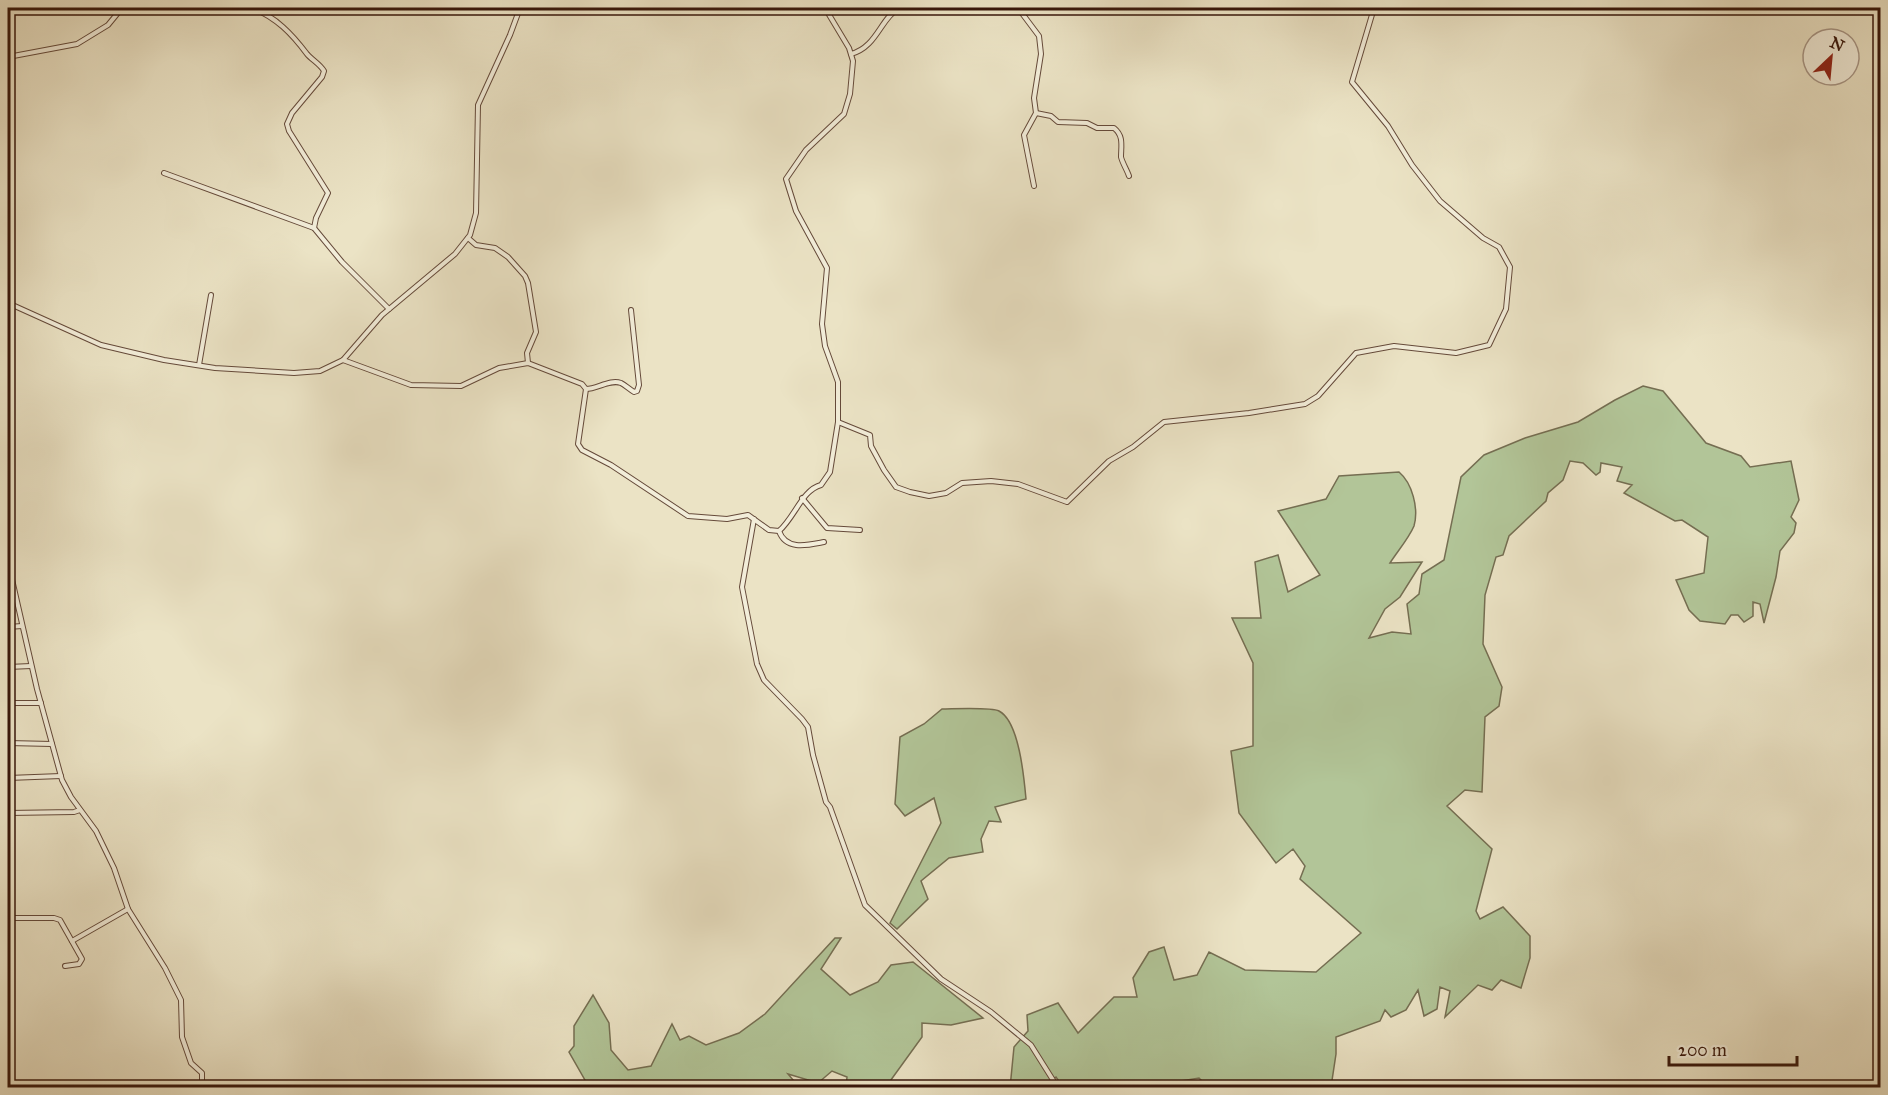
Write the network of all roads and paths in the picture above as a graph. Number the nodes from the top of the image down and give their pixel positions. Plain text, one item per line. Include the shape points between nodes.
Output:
1 (122, 8) edge
2 (252, 8) edge
3 (520, 8) edge
4 (825, 8) edge
5 (899, 8) edge
6 (1018, 8) edge
7 (1374, 8) edge
8 (851, 54) junction
9 (8, 57) edge
10 (1036, 113) junction
11 (164, 173) dead end
12 (1129, 176) dead end
13 (1034, 186) dead end
14 (314, 228) junction
15 (468, 238) junction
16 (211, 295) dead end
17 (8, 303) edge
18 (389, 309) junction
19 (631, 310) dead end
20 (343, 360) junction
21 (528, 363) junction
22 (199, 366) junction
23 (586, 389) junction
24 (838, 422) junction
25 (802, 498) junction
26 (754, 519) junction
27 (860, 530) dead end
28 (779, 531) junction
29 (824, 543) dead end
30 (8, 562) edge
31 (10, 588) edge
32 (22, 626) junction
33 (8, 627) edge
34 (31, 666) junction
35 (8, 667) edge
36 (8, 703) edge
37 (41, 703) junction
38 (8, 743) edge
39 (52, 744) junction
40 (61, 776) junction
41 (8, 778) edge
42 (80, 810) junction
43 (8, 813) edge
44 (128, 909) junction
45 (8, 918) edge
46 (72, 941) junction
47 (65, 966) dead end
48 (202, 1088) edge
49 (1059, 1088) edge

1 - 9 street via 108,25 77,44
2 - 14 street via 276,20 324,71 287,124 327,192
3 - 15 street via 478,105 476,213
4 - 8 street
5 - 8 street via 870,43
6 - 10 street via 1040,36
7 - 24 street via 1352,82 1440,201 1499,247 1510,267 1506,309 1490,345 1456,353 1394,346 1356,353 1318,396 1305,404 1164,422 1109,461 1067,501 1018,484 991,482 962,483 946,494 910,492 896,487 884,470 871,446 870,435
8 - 24 street via 850,94 844,114 806,150 786,178 796,211 827,268 822,324 838,382
10 - 12 street via 1058,122 1114,128 1119,132 1121,157
10 - 13 street via 1023,135
11 - 14 street
14 - 18 street
15 - 18 street via 455,255
15 - 21 street via 476,245 495,248 525,276 536,324
16 - 22 street
17 - 22 street via 101,345
18 - 20 street
19 - 23 street via 637,391 618,382
20 - 21 street via 411,385 461,386 499,368
20 - 22 street via 320,371 294,373
21 - 23 street
23 - 26 street via 578,444 582,450 688,516 727,519 748,515
24 - 25 street via 830,472 820,486 813,487
25 - 27 street via 827,528
25 - 28 street via 789,523
26 - 28 street via 769,530
26 - 49 street via 742,587 757,664 764,680 808,727 826,802 865,905 941,979 991,1012 1032,1046
28 - 29 street via 788,543 801,547
30 - 31 street
31 - 32 street
32 - 33 street
32 - 34 street
34 - 35 street
34 - 37 street
36 - 37 street
37 - 39 street
38 - 39 street
39 - 40 street
40 - 41 street
40 - 42 street
42 - 43 street
42 - 44 street via 114,868
44 - 46 street
44 - 48 street via 181,1000 182,1037 191,1063 202,1073
45 - 46 street via 58,919
46 - 47 street via 82,961

